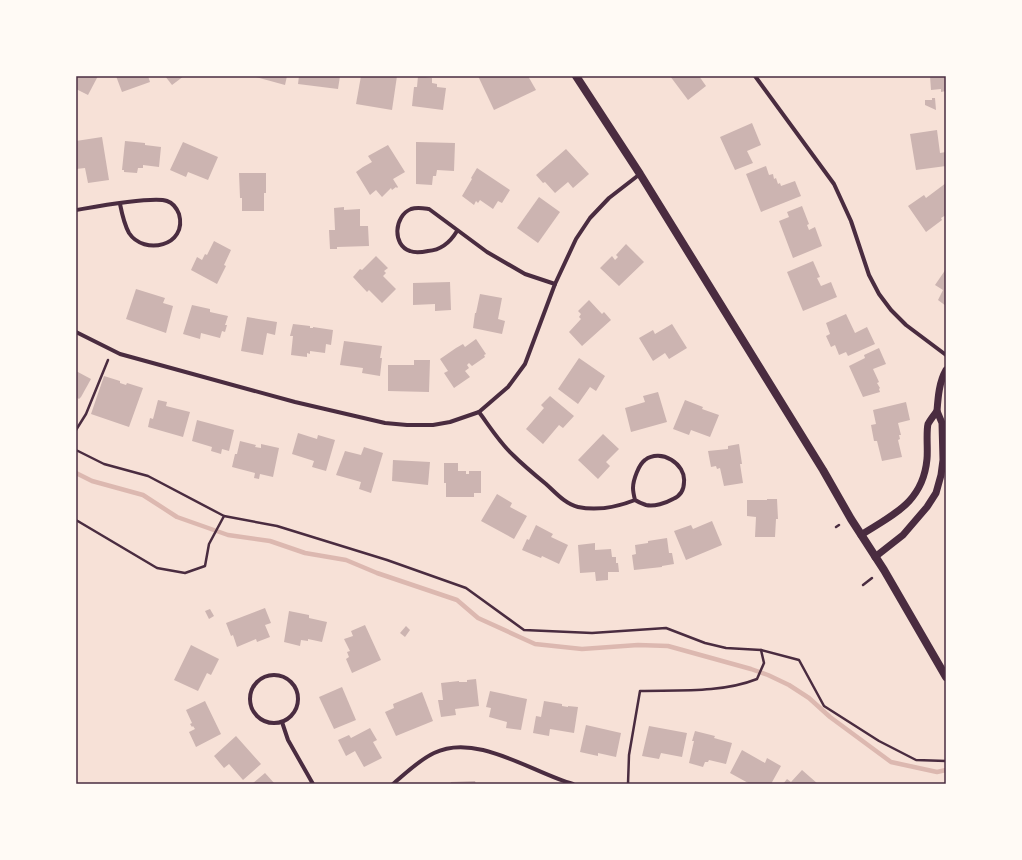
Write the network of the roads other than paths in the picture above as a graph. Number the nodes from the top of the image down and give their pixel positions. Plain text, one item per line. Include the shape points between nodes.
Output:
1 (576, 76) edge
2 (755, 76) edge
3 (640, 174) junction
4 (120, 204) junction
5 (76, 210) edge
6 (458, 231) junction
7 (555, 284) junction
8 (76, 332) edge
9 (946, 355) edge
10 (946, 370) edge
11 (937, 411) junction
12 (479, 412) junction
13 (635, 500) junction
14 (862, 535) junction
15 (876, 557) junction
16 (946, 677) edge
17 (282, 722) junction
18 (313, 784) edge
19 (393, 784) edge
20 (573, 784) edge

1 - 3 main road
2 - 9 street via 834,184 879,294 906,324
3 - 7 street via 608,198 590,218 576,238
3 - 14 main road
4 - 4 street via 130,234 141,243 154,246 166,244 174,239 180,219 177,209 167,201 148,200
4 - 5 street
6 - 6 street via 429,209 419,207 409,209 402,216 397,236 409,251 433,251 444,246
6 - 7 street via 512,267
7 - 12 street via 525,364 508,387
8 - 12 street via 120,354 295,402 385,423 407,426 433,425
10 - 11 street
11 - 14 street via 928,424 927,460 916,494 900,511
11 - 15 street via 942,423 943,460 936,493 903,535
12 - 13 street via 513,455 561,498 576,506 591,509 620,506
13 - 13 street via 647,505 665,503 678,497 684,488 685,476 680,466 662,456 644,460 635,477
14 - 15 main road
15 - 16 main road
17 - 17 street via 294,712 298,701 296,689 292,682 285,678 270,675 262,678 251,690 250,705 259,719 274,724
17 - 18 street via 288,740
19 - 20 street via 435,752 466,747 487,750

